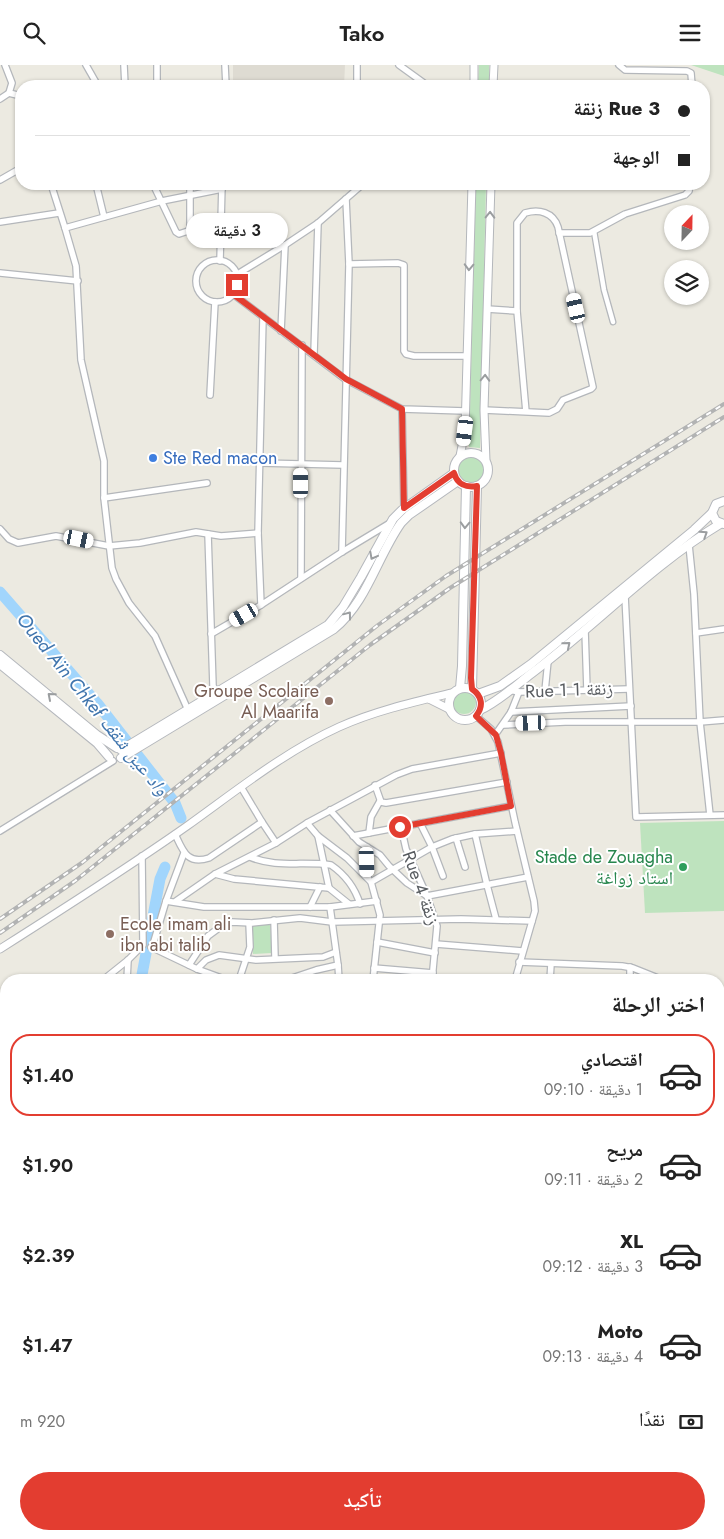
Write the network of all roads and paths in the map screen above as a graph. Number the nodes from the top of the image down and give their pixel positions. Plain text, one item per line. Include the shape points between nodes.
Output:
1 (5, 65) edge
2 (86, 65) edge
3 (124, 65) edge
4 (157, 65) edge
5 (225, 65) edge
6 (357, 65) edge
7 (399, 65) edge
8 (474, 65) edge
9 (494, 65) edge
10 (619, 65) edge
11 (95, 80) edge
12 (125, 80) edge
13 (156, 80) edge
14 (226, 80) edge
15 (357, 80) edge
16 (420, 80) edge
17 (474, 80) edge
18 (493, 80) edge
19 (692, 80) edge
20 (3, 95) edge
21 (15, 171) edge
22 (0, 180) edge
23 (53, 190) edge
24 (97, 190) edge
25 (156, 190) edge
26 (159, 190) edge
27 (190, 190) edge
28 (209, 190) edge
29 (222, 190) edge
30 (354, 190) edge
31 (472, 190) edge
32 (491, 190) edge
33 (689, 190) edge
34 (158, 193) junction
35 (190, 196) junction
36 (346, 199) junction
37 (162, 201) junction
38 (59, 213) junction
39 (104, 217) junction
40 (0, 222) edge
41 (318, 223) junction
42 (65, 228) junction
43 (594, 231) junction
44 (559, 233) junction
45 (285, 245) junction
46 (220, 261) junction
47 (349, 264) junction
48 (0, 273) edge
49 (236, 275) junction
50 (78, 281) junction
51 (233, 294) junction
52 (215, 302) junction
53 (488, 309) junction
54 (517, 311) junction
55 (263, 317) junction
56 (613, 322) dead end
57 (281, 331) junction
58 (302, 345) junction
59 (314, 354) junction
60 (466, 356) junction
61 (346, 379) junction
62 (210, 395) dead end
63 (402, 409) junction
64 (484, 410) junction
65 (465, 411) junction
66 (526, 412) junction
67 (460, 456) junction
68 (486, 461) junction
69 (260, 463) junction
70 (301, 464) junction
71 (343, 465) junction
72 (454, 473) junction
73 (458, 481) junction
74 (207, 483) dead end
75 (466, 486) junction
76 (477, 486) junction
77 (104, 498) junction
78 (724, 501) edge
79 (404, 508) junction
80 (712, 513) junction
81 (390, 523) junction
82 (722, 524) edge
83 (0, 529) edge
84 (258, 533) junction
85 (208, 534) junction
86 (689, 545) junction
87 (109, 546) junction
88 (342, 552) junction
89 (300, 578) junction
90 (624, 596) junction
91 (261, 605) junction
92 (724, 629) edge
93 (585, 630) junction
94 (696, 633) junction
95 (211, 634) junction
96 (0, 655) edge
97 (548, 661) junction
98 (0, 664) edge
99 (460, 688) junction
100 (629, 689) junction
101 (587, 690) junction
102 (475, 691) junction
103 (509, 691) junction
104 (545, 691) junction
105 (217, 692) junction
106 (519, 692) junction
107 (452, 693) junction
108 (429, 699) junction
109 (631, 706) junction
110 (449, 709) junction
111 (188, 710) junction
112 (564, 710) junction
113 (511, 712) junction
114 (478, 713) junction
115 (724, 720) edge
116 (565, 722) junction
117 (632, 722) junction
118 (700, 722) junction
119 (503, 725) junction
120 (496, 735) junction
121 (143, 742) junction
122 (123, 752) junction
123 (501, 753) junction
124 (111, 759) junction
125 (507, 782) junction
126 (375, 785) junction
127 (241, 787) junction
128 (380, 801) junction
129 (511, 806) junction
130 (330, 810) junction
131 (710, 815) junction
132 (724, 815) edge
133 (262, 822) junction
134 (307, 823) junction
135 (420, 823) junction
136 (400, 827) junction
137 (0, 831) edge
138 (517, 831) junction
139 (369, 833) junction
140 (175, 834) junction
141 (475, 834) junction
142 (353, 836) junction
143 (318, 837) junction
144 (456, 838) junction
145 (276, 843) junction
146 (366, 847) junction
147 (432, 847) junction
148 (184, 853) junction
149 (142, 856) junction
150 (250, 857) junction
151 (411, 860) junction
152 (324, 864) junction
153 (465, 867) dead end
154 (392, 868) junction
155 (215, 874) junction
156 (443, 877) dead end
157 (528, 877) junction
158 (369, 879) junction
159 (487, 885) junction
160 (320, 887) junction
161 (329, 889) junction
162 (427, 896) junction
163 (166, 901) junction
164 (176, 901) junction
165 (377, 901) junction
166 (349, 904) junction
167 (360, 904) junction
168 (310, 907) junction
169 (330, 907) junction
170 (435, 919) junction
171 (496, 919) junction
172 (274, 920) junction
173 (379, 920) junction
174 (532, 921) junction
175 (332, 922) junction
176 (249, 923) junction
177 (377, 942) junction
178 (436, 944) junction
179 (143, 945) junction
180 (151, 947) junction
181 (0, 949) edge
182 (522, 951) junction
183 (336, 952) junction
184 (434, 953) junction
185 (275, 959) junction
186 (128, 960) junction
187 (246, 960) junction
188 (519, 962) junction
189 (551, 964) junction
190 (189, 965) junction
191 (338, 965) junction
192 (630, 967) junction
193 (374, 968) junction
194 (197, 969) junction
195 (110, 974) edge
196 (127, 974) edge
197 (211, 974) edge
198 (241, 974) edge
199 (304, 974) edge
200 (339, 974) edge
201 (374, 974) edge
202 (413, 974) edge
203 (433, 974) edge
204 (516, 974) edge
205 (550, 974) edge
206 (630, 974) edge
207 (648, 974) edge

1 - 20 street via 12,83
2 - 11 street
3 - 12 street
4 - 13 street
5 - 14 street
6 - 15 street
7 - 16 street
8 - 17 street
9 - 18 street
10 - 19 street via 625,70 687,71 691,73
21 - 22 street
23 - 38 street
24 - 39 street
25 - 34 street
26 - 34 street
27 - 35 street
28 - 35 street
29 - 46 street
30 - 36 street
31 -> 60 street
53 -> 32 street
33 - 43 street via 685,195 624,214
34 - 37 street
35 - 37 street
35 - 37 street via 190,228 179,234
36 - 41 street
36 - 47 street
37 - 39 street
38 - 40 street
38 - 42 street
39 - 42 street
41 - 45 street
41 - 59 street
42 - 50 street
43 - 44 street via 586,234
43 - 56 street
44 - 54 street via 555,220 547,213 531,211 520,217 517,223
44 - 66 street via 593,387 563,400 556,411
45 - 49 street
45 - 57 street
46 - 49 street via 231,266
46 - 52 street via 206,263 196,277 200,294
47 - 60 street via 404,265 406,354
47 - 61 street
48 - 50 street
49 - 51 street via 237,285
50 - 77 street via 81,360 104,461
51 - 52 street
51 - 55 street
52 - 62 street
53 - 54 street
64 -> 53 street
54 - 66 street
55 - 57 street
55 - 69 street
57 - 58 street
58 - 59 street
58 - 70 street
59 - 61 street
60 - 65 street
61 - 63 street
61 - 71 street
63 - 65 street
63 - 79 street
64 - 66 street
64 - 68 street
65 - 67 street
67 - 68 main road via 476,453
67 - 72 main road via 454,465
68 - 76 main road via 487,477
69 - 70 street
69 - 84 street
70 - 71 street
70 - 89 street
71 - 88 street
72 - 73 main road
72 - 79 main road
73 - 75 main road
121 -> 73 main road via 338,626 359,601 401,523
74 - 77 street
75 - 76 main road
75 -> 99 main road
76 - 102 main road via 471,678
77 - 87 street
78 - 80 main road via 716,504
79 - 81 main road
80 - 82 main road via 714,520
80 - 102 main road via 531,664 500,686
81 - 88 street
81 -> 105 main road via 343,607 328,625
86 -> 82 main road
83 - 87 street via 18,543 56,536
84 - 85 street
84 - 91 street
85 - 87 street via 196,532
85 - 95 street
86 - 90 main road
86 - 94 street
87 - 111 street via 116,579 129,603 155,635
88 - 89 street
89 - 91 street
90 - 93 main road
90 - 100 street
91 - 95 street
92 - 94 street
97 -> 93 main road
93 - 101 street
94 - 118 street
95 - 105 street via 213,686
122 -> 96 main road via 97,735
97 - 103 main road
97 - 104 street
98 - 124 main road via 97,743
99 - 102 main road
99 - 107 main road
100 - 101 street, Rue 1 زنقة 1
100 - 109 street
101 - 104 street, Rue 1 زنقة 1
102 - 114 main road via 481,701
103 - 106 street, Rue 1 زنقة 1
103 - 114 main road
104 - 106 street, Rue 1 زنقة 1
105 - 111 main road
106 - 113 street
107 - 108 street
107 - 110 main road
108 - 110 street
108 - 127 street via 340,726
109 - 112 street
109 - 117 street
110 - 114 main road via 462,720
111 - 121 main road
112 - 113 street
112 - 116 street
113 - 119 street
114 - 120 street
115 - 118 street
116 - 117 street
116 - 119 street
117 - 118 street
117 - 131 street via 636,817
118 - 131 street
119 - 120 street
120 - 123 street
121 - 122 main road
122 - 124 main road via 116,761
122 - 124 main road via 110,751
123 - 125 street
123 - 126 street via 412,769
124 - 137 street
125 - 128 street via 386,803
125 - 129 street
126 - 128 street
126 - 130 street
127 - 133 street
127 - 140 street
128 - 139 street via 371,817
129 - 135 street
129 - 138 street
130 - 134 street
130 - 142 street
131 - 132 street
133 - 145 street
133 - 148 street via 209,858 200,861
134 - 143 street
134 - 145 street
135 - 136 street
135 - 147 street
136 - 139 street
136 - 151 street, Rue 4 زنقة
138 - 141 street
138 - 157 street
139 - 142 street
140 - 148 street
140 - 149 street
141 - 144 street
141 - 159 street
142 - 146 street
143 - 152 street
143 - 158 street
144 - 147 street
144 - 153 street
145 - 150 street
146 - 154 street via 380,855
146 - 158 street
147 - 151 street
147 - 156 street
148 - 163 street
149 - 179 street
149 - 181 street
150 - 152 street via 262,862
150 - 155 street
151 - 154 street
151 - 162 street, Rue 4 زنقة
152 - 161 street
152 - 167 street via 331,865 347,880
154 - 158 street
154 - 162 street
155 - 160 street via 234,879
155 - 164 street
157 - 159 street
157 - 174 street via 535,911
158 - 165 street
159 - 162 street
159 - 171 street
160 - 161 street
160 - 168 street
161 - 166 street
162 - 170 street, Rue 4 زنقة
163 - 164 street
163 - 180 street
164 - 168 street via 204,907
165 - 167 street
165 - 173 street
166 - 167 street
166 - 169 street
168 - 169 street
169 - 175 street
170 - 171 street
170 - 173 street
170 - 178 street, Rue 4 زنقة
171 - 174 street
172 - 175 street via 300,918
172 - 176 street
172 - 185 street
173 - 175 street
173 - 177 street
174 - 182 street
175 - 183 street
176 - 187 street via 250,947
176 - 190 street via 232,922 216,929
177 - 184 street
177 - 193 street
178 - 182 street
178 - 184 street, Rue 4 زنقة
179 - 180 street
179 - 186 street
180 - 190 street
182 - 188 street
183 - 185 street via 323,957
183 - 191 street
184 - 203 street, Rue 4 زنقة
185 - 187 street
186 - 195 street
186 - 196 street
187 - 194 street via 213,956
187 - 198 street
188 - 189 street
188 - 204 street
189 - 192 street
189 - 205 street
190 - 194 street
191 - 199 street
191 - 200 street
192 - 206 street
192 - 207 street
193 - 201 street
193 - 202 street
194 - 197 street

